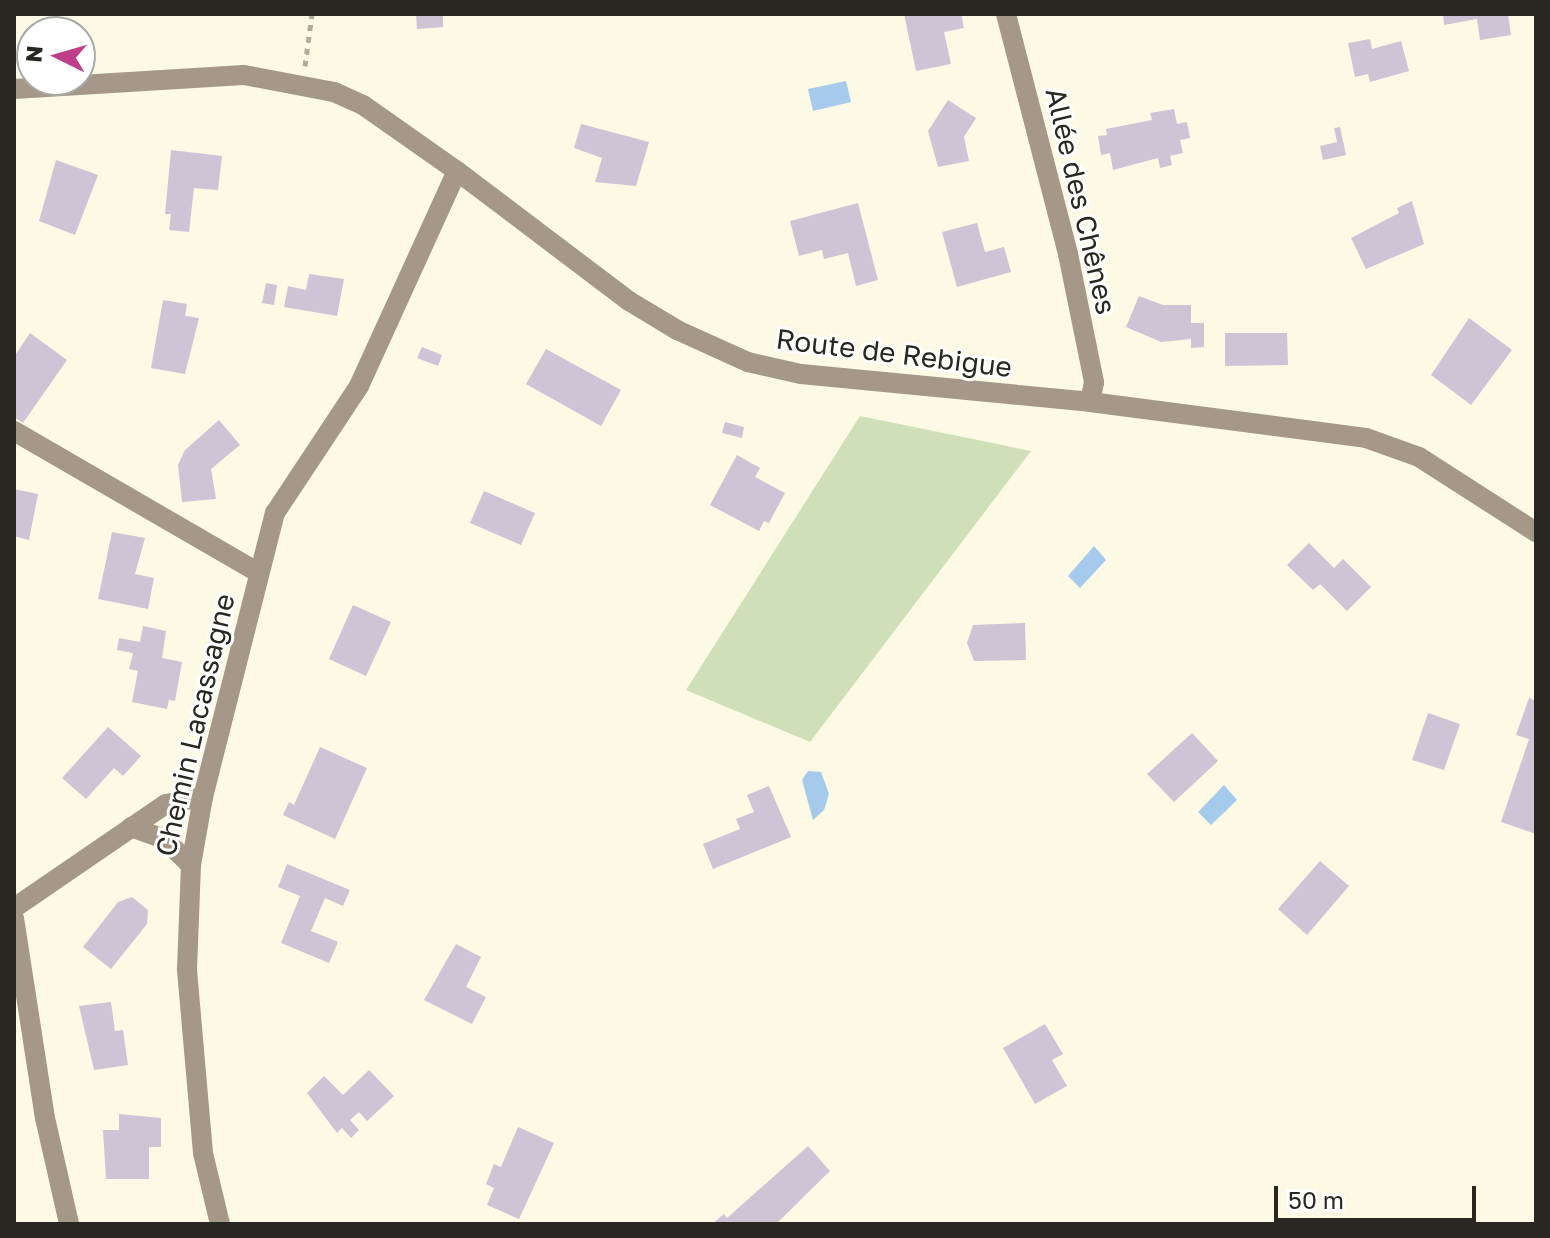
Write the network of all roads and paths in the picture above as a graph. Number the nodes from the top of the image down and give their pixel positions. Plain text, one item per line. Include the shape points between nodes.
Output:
1 (312, 14) edge
2 (1006, 14) edge
3 (298, 82) junction
4 (14, 89) edge
5 (457, 171) junction
6 (1090, 402) junction
7 (14, 431) edge
8 (1536, 532) edge
9 (259, 573) junction
10 (203, 797) junction
11 (131, 827) junction
12 (191, 865) junction
13 (14, 908) edge
14 (14, 918) edge
15 (69, 1224) edge
16 (220, 1224) edge

1 - 3 path via 309,55
2 - 6 street, Allée des Chênes via 1068,254 1094,382
3 - 4 street, Route de Rebigue via 244,75
3 - 5 street, Route de Rebigue via 363,105
5 - 6 street, Route de Rebigue via 629,301 748,362 831,378
5 - 9 street, Chemin Lacassagne via 359,386 280,503
6 - 8 street, Route de Rebigue via 1366,438 1419,457
7 - 9 street, Chemin Lacassagne
9 - 10 street, Chemin Lacassagne
10 - 11 street via 166,804
10 - 12 street, Chemin Lacassagne
11 - 12 street via 164,839
11 - 13 street
12 - 16 street, Chemin Lacassagne via 186,915 190,1016 203,1153
14 - 15 street via 45,1118

